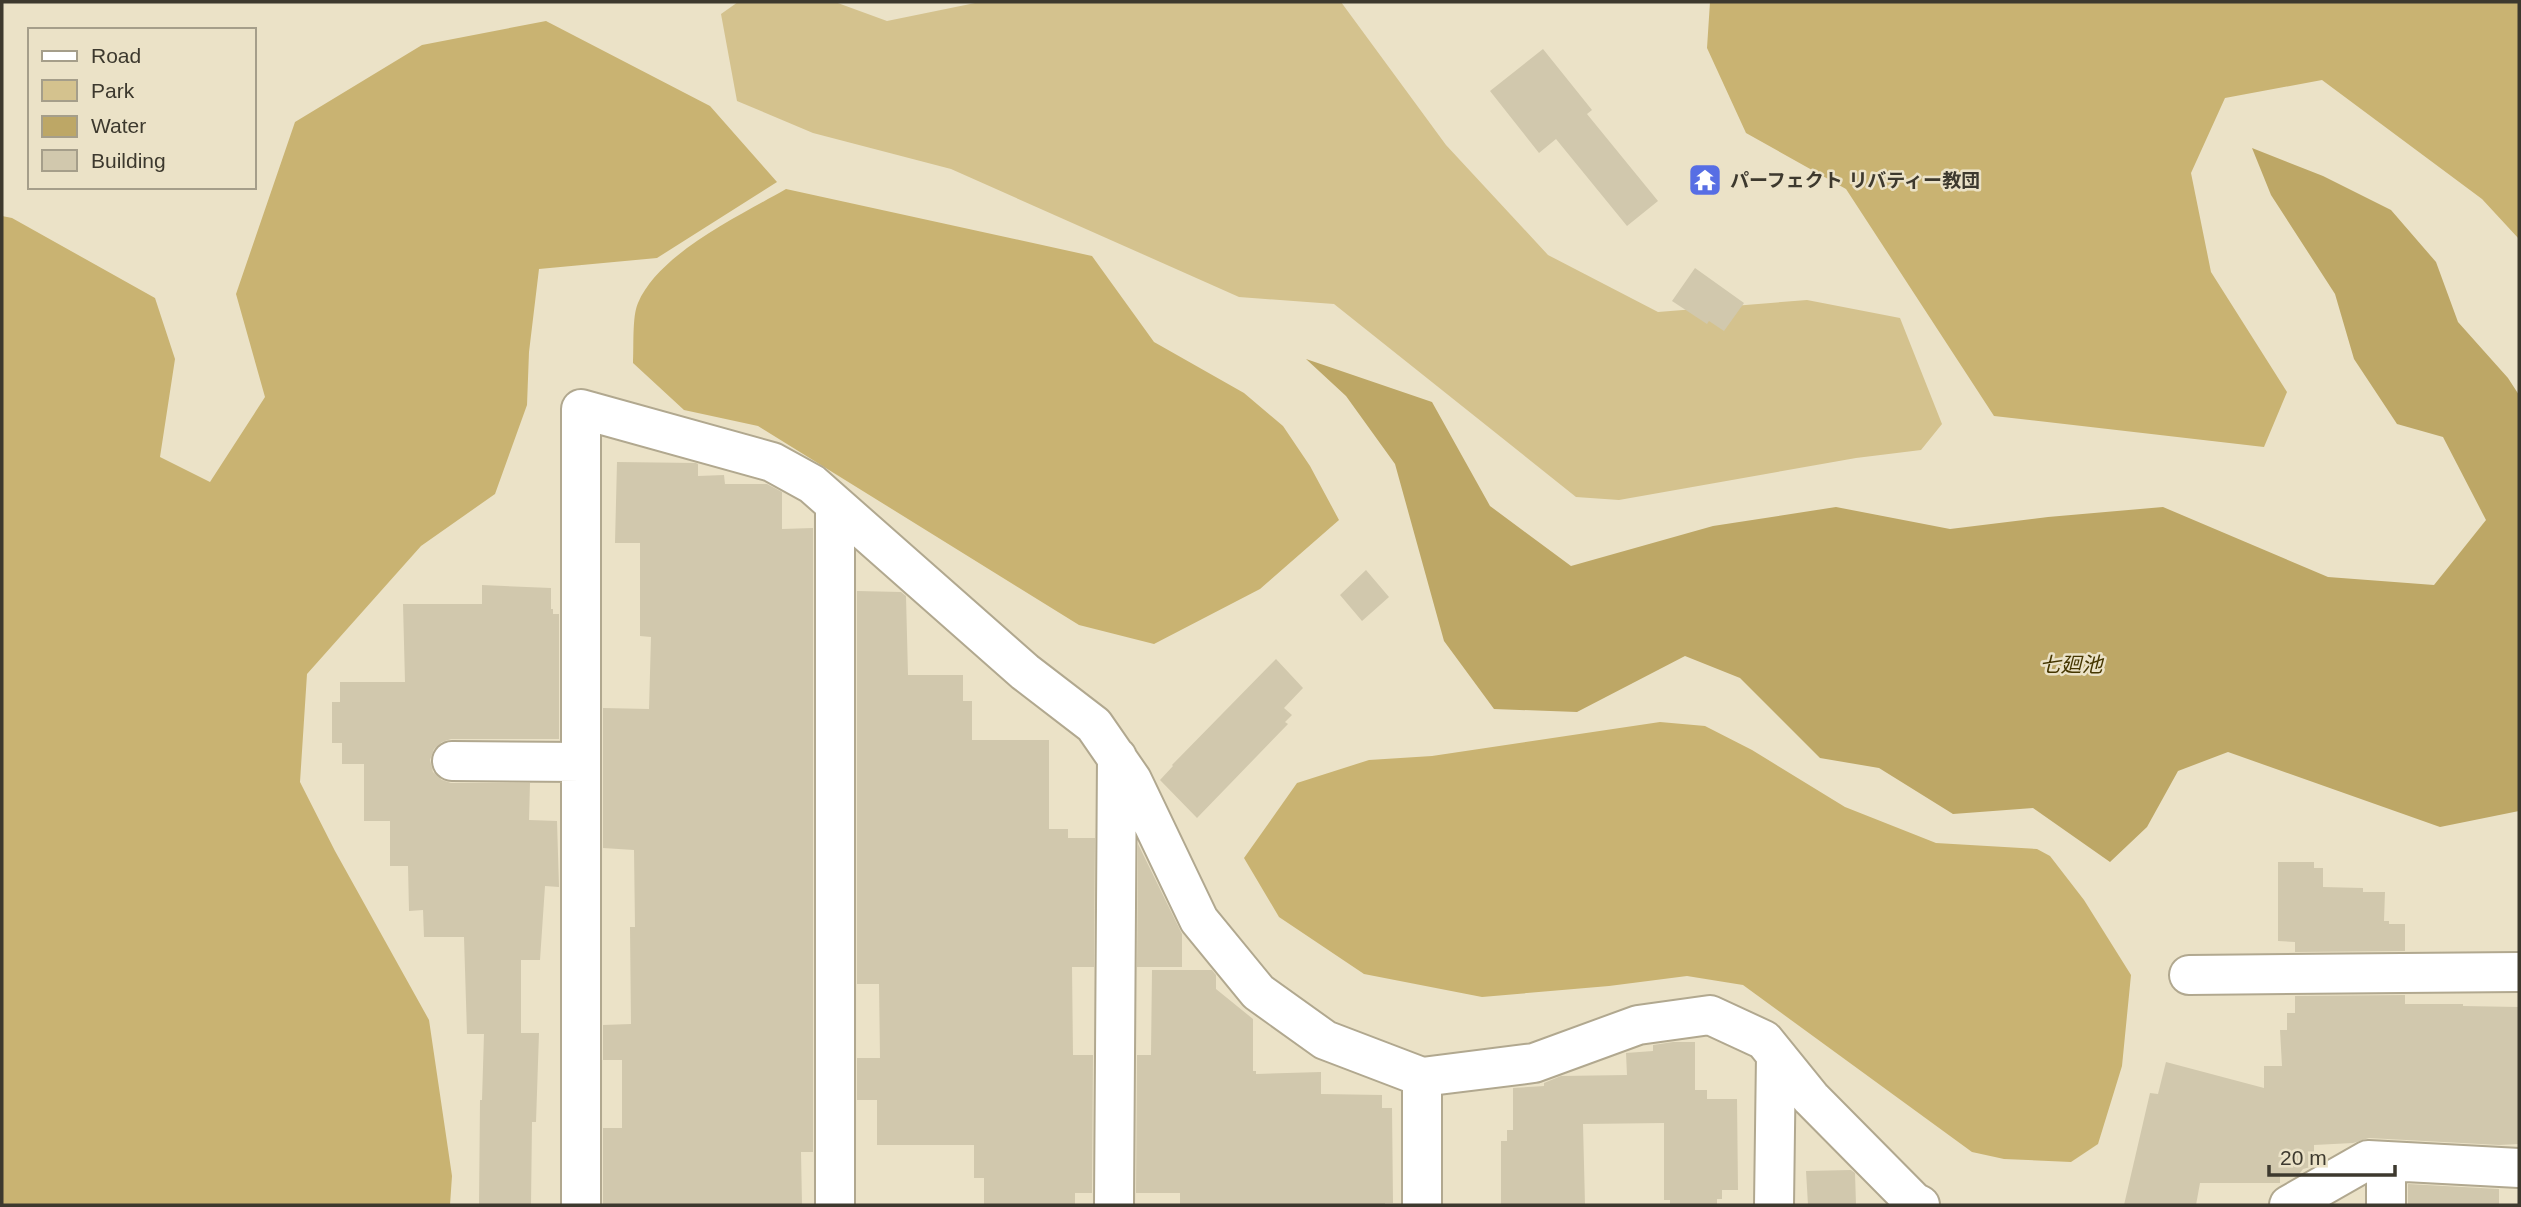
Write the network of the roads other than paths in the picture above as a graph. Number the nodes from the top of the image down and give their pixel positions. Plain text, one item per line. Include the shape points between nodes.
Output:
1 (835, 505) junction
2 (1117, 757) junction
3 (452, 761) dead end
4 (580, 762) junction
5 (2519, 972) edge
6 (2189, 975) dead end
7 (1776, 1055) junction
8 (1422, 1077) junction
9 (2386, 1161) junction
10 (2519, 1168) edge
11 (580, 1205) edge
12 (835, 1205) edge
13 (1114, 1205) edge
14 (1422, 1205) edge
15 (1774, 1205) edge
16 (1920, 1205) edge
17 (2289, 1205) edge
18 (2386, 1205) edge

1 - 2 street via 1025,673 1094,725
1 - 4 street via 812,484 772,462 580,409
1 - 12 street
2 - 8 street via 1199,919 1258,992 1325,1040
2 - 13 street
3 - 4 street
4 - 11 street
5 - 6 street
7 - 8 street via 1764,1040 1710,1015 1638,1025 1534,1063
7 - 15 street
7 - 16 street via 1811,1098
8 - 14 street
9 - 10 street
9 - 17 street via 2368,1160
9 - 18 street

